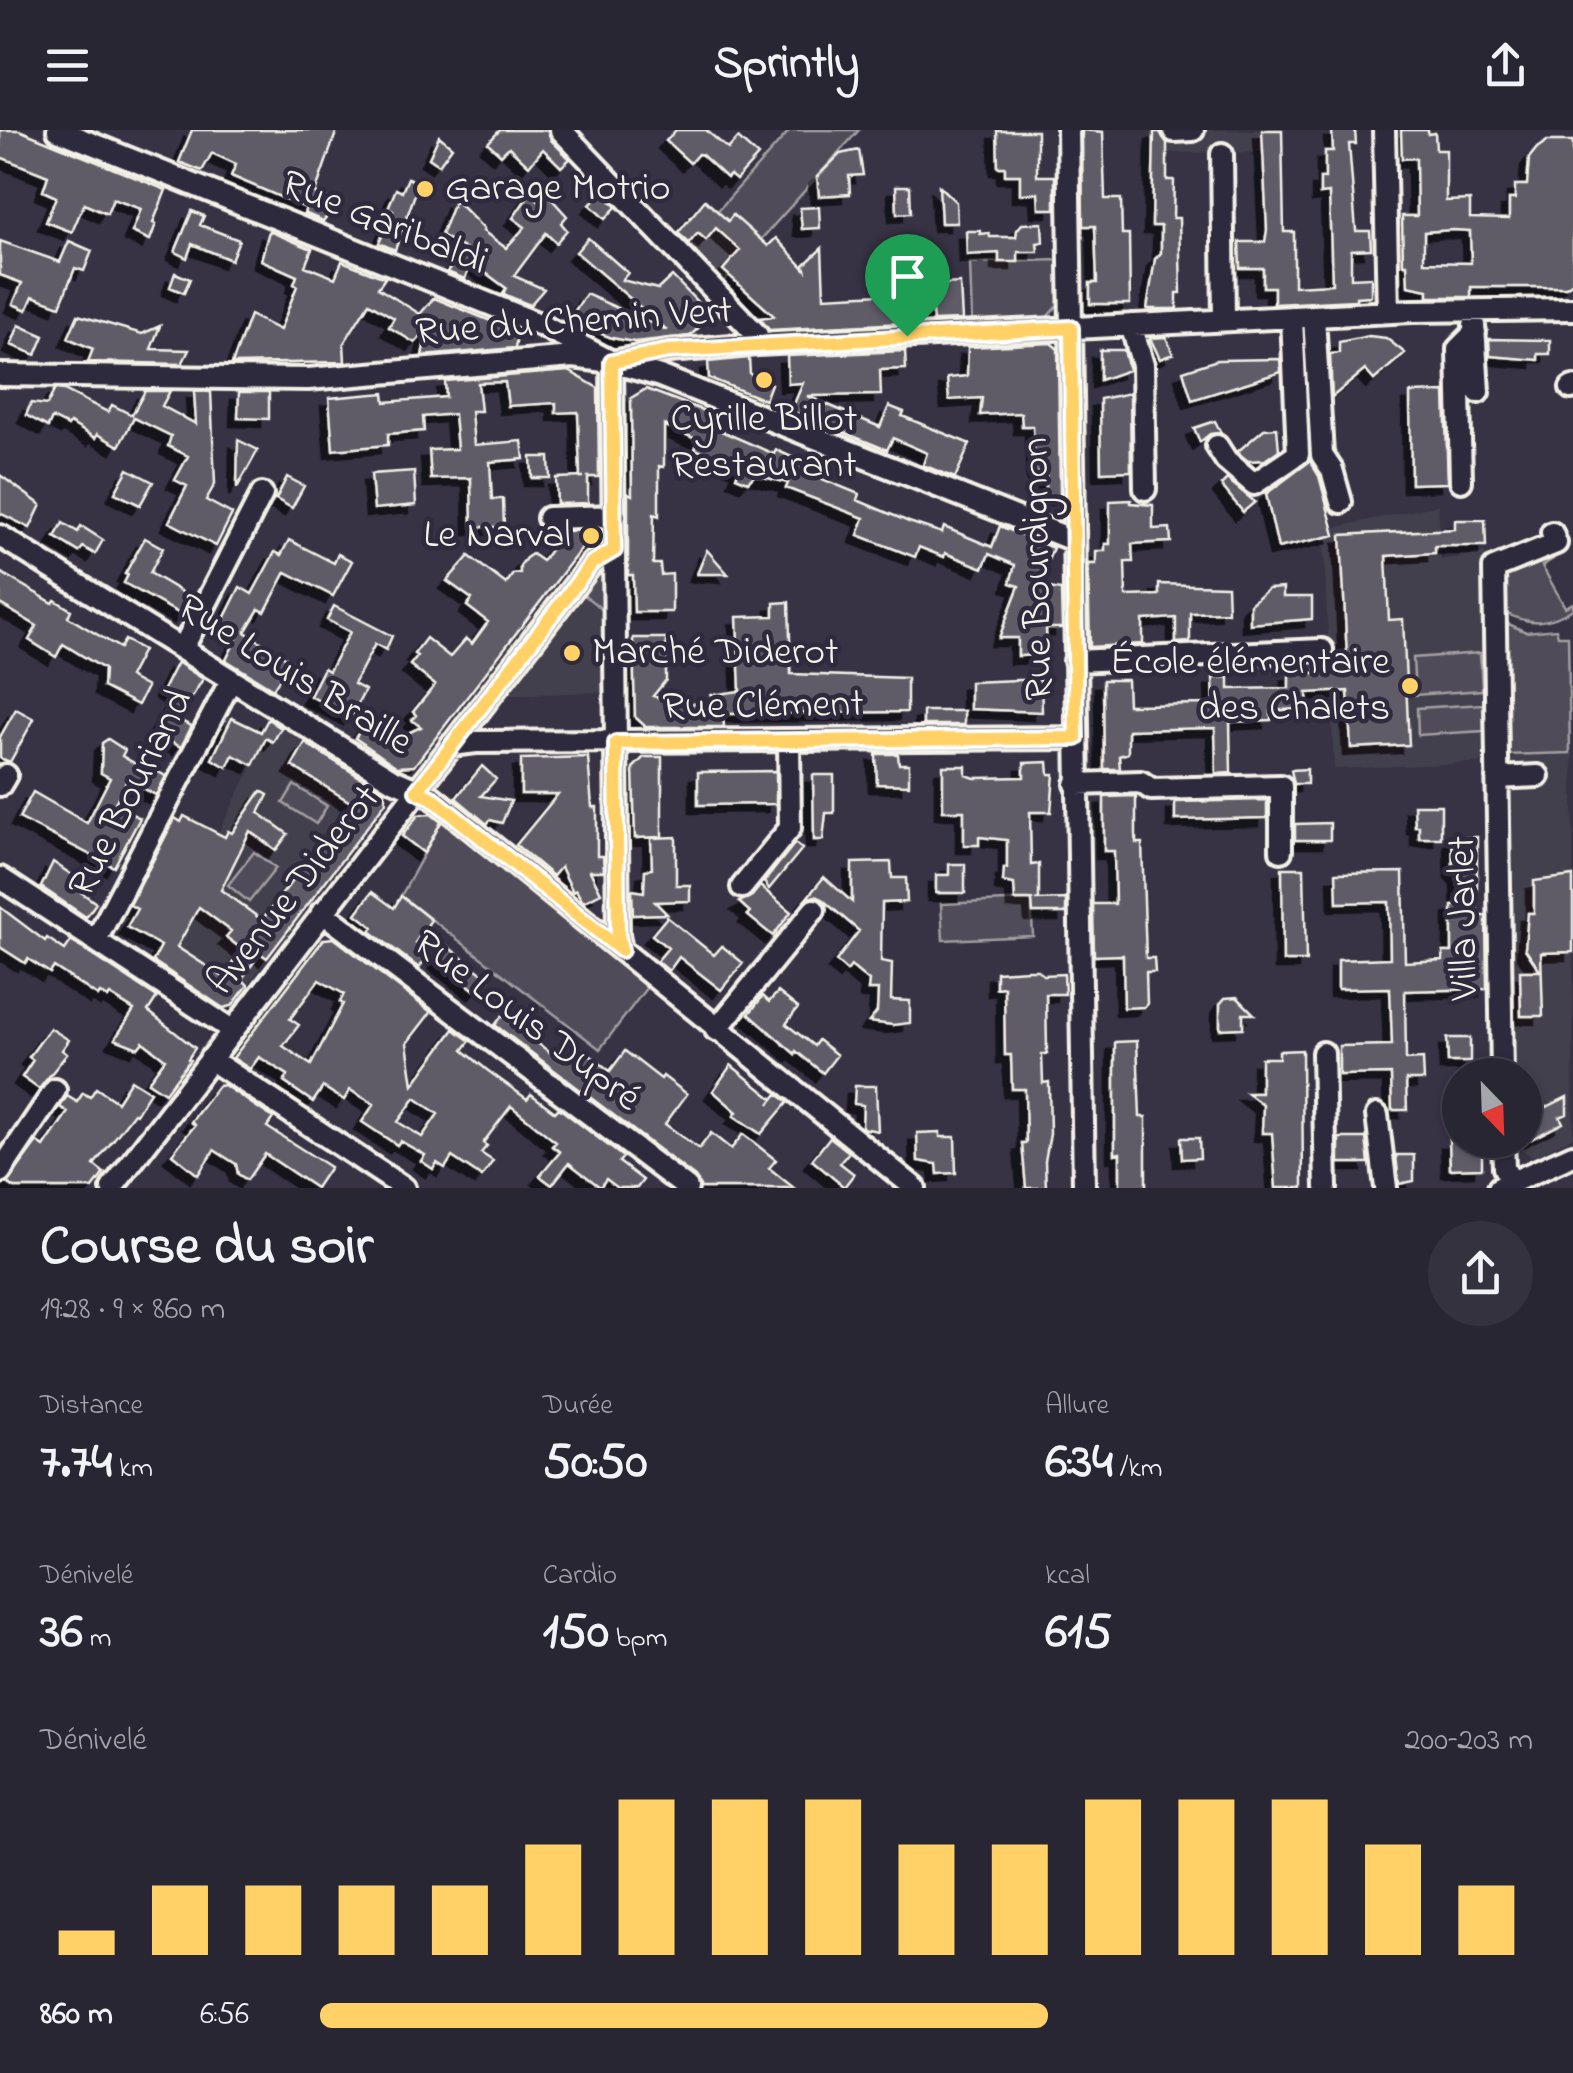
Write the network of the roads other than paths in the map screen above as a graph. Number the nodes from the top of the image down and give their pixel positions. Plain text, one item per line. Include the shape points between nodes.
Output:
1 (58, 130) edge
2 (561, 130) edge
3 (1068, 130) edge
4 (1194, 130) edge
5 (1384, 130) edge
6 (1174, 131) edge
7 (1222, 154) dead end
8 (1473, 308) junction
9 (1573, 310) edge
10 (1388, 312) junction
11 (1303, 316) junction
12 (1224, 320) junction
13 (1131, 325) junction
14 (1071, 328) junction
15 (1475, 332) junction
16 (758, 344) junction
17 (612, 362) junction
18 (0, 375) edge
19 (1478, 392) dead end
20 (1216, 446) dead end
21 (1461, 481) dead end
22 (1145, 489) dead end
23 (262, 494) dead end
24 (1340, 502) dead end
25 (614, 516) junction
26 (548, 518) dead end
27 (0, 536) edge
28 (1554, 538) dead end
29 (1073, 540) junction
30 (614, 550) junction
31 (182, 648) junction
32 (1322, 650) dead end
33 (1075, 661) junction
34 (231, 680) junction
35 (1076, 738) junction
36 (790, 742) junction
37 (616, 743) junction
38 (451, 746) junction
39 (1497, 769) junction
40 (1538, 776) dead end
41 (1076, 784) junction
42 (417, 791) junction
43 (1282, 851) dead end
44 (0, 878) edge
45 (742, 887) dead end
46 (814, 910) dead end
47 (322, 912) junction
48 (96, 940) junction
49 (621, 950) junction
50 (232, 1030) junction
51 (716, 1030) junction
52 (1323, 1053) dead end
53 (1502, 1058) edge
54 (210, 1060) junction
55 (54, 1090) dead end
56 (1377, 1114) dead end
57 (1573, 1156) edge
58 (1504, 1158) edge
59 (0, 1172) edge
60 (1515, 1184) edge
61 (112, 1188) edge
62 (404, 1188) edge
63 (687, 1188) edge
64 (916, 1188) edge
65 (1084, 1188) edge
66 (1326, 1188) edge
67 (1386, 1188) edge

1 - 17 street, Rue Garibaldi via 539,324
2 - 16 street
3 - 14 street, Rue Bourdignon
4 - 6 street
5 - 10 street
7 - 12 street
8 - 9 street, Rue du Chemin Vert
8 - 10 street, Rue du Chemin Vert
8 - 15 street
10 - 11 street, Rue du Chemin Vert
11 - 12 street, Rue du Chemin Vert
11 - 20 street via 1298,454 1254,484
11 - 24 street via 1322,455
12 - 13 street, Rue du Chemin Vert
13 - 14 street, Rue du Chemin Vert
13 - 22 street via 1143,365
14 - 16 street, Rue du Chemin Vert
14 - 29 street, Rue Bourdignon
15 - 19 street
15 - 21 street via 1458,349
16 - 17 street, Rue du Chemin Vert
17 - 18 street, Rue du Chemin Vert via 573,357 308,378
17 - 25 street
17 - 29 street, Rue Garibaldi
23 - 31 street
25 - 26 street
25 - 30 street
27 - 31 street, Rue Louis Braille
28 - 39 street, Villa Jarlet via 1494,568
29 - 33 street, Rue Bourdignon
30 - 37 street
30 - 38 street, Avenue Diderot via 592,563
31 - 34 street, Rue Louis Braille
32 - 33 street
33 - 35 street, Rue Bourdignon
34 - 42 street, Rue Louis Braille
34 - 48 street, Rue Bouriand
35 - 36 street, Rue Clément
35 - 41 street, Rue Bourdignon
36 - 37 street, Rue Clément
36 - 45 street via 790,828
37 - 38 street, Rue Clément
37 - 49 street
38 - 42 street, Avenue Diderot
39 - 40 street
39 - 53 street, Villa Jarlet
41 - 43 street via 1281,786
41 - 65 street, Rue Bourdignon
42 - 47 street, Avenue Diderot
42 - 49 street, Rue Louis Braille
44 - 48 street
46 - 51 street
47 - 50 street, Avenue Diderot
47 - 63 street, Rue Louis Dupré
48 - 50 street
49 - 51 street, Rue Louis Braille
50 - 54 street, Avenue Diderot
51 - 64 street, Rue Louis Braille
52 - 66 street
54 - 61 street, Avenue Diderot
54 - 62 street
55 - 59 street
56 - 67 street
57 - 60 street
58 - 60 street

